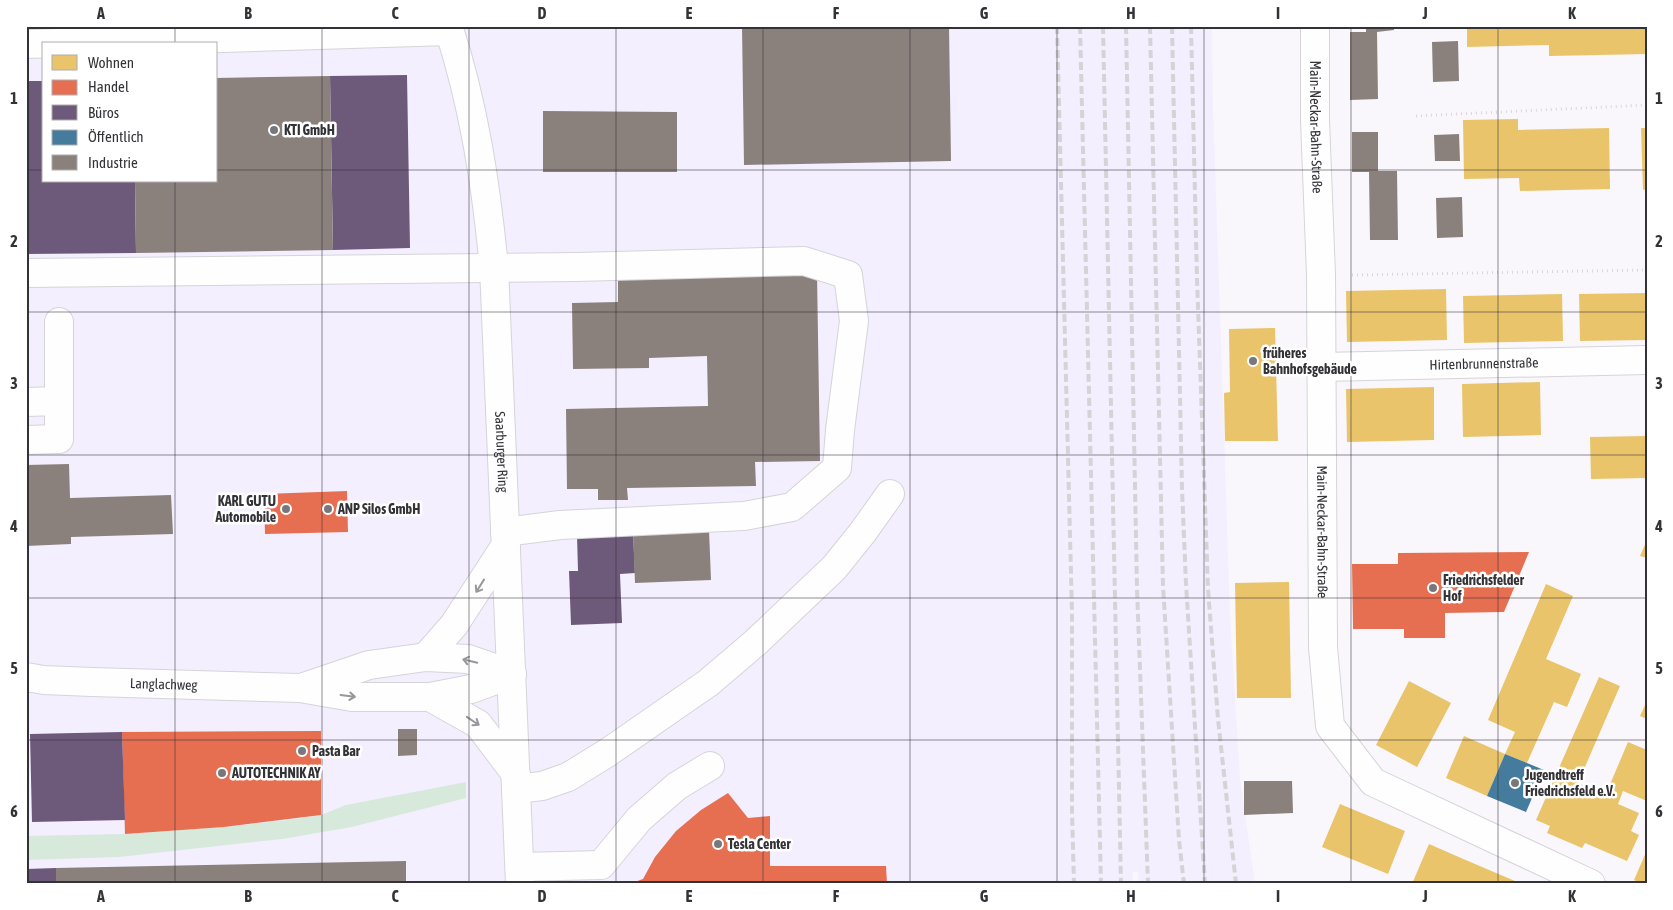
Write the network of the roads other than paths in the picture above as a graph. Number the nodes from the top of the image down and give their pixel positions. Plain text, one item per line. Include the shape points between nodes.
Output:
1 (1315, 26) edge
2 (449, 29) edge
3 (107, 42) edge
4 (26, 44) edge
5 (42, 44) edge
6 (494, 267) junction
7 (26, 273) edge
8 (59, 322) dead end
9 (1647, 360) edge
10 (1322, 367) junction
11 (59, 401) junction
12 (26, 402) edge
13 (26, 440) edge
14 (890, 494) dead end
15 (505, 538) junction
16 (426, 657) junction
17 (512, 674) junction
18 (26, 677) edge
19 (300, 688) junction
20 (430, 697) junction
21 (710, 766) dead end
22 (516, 781) junction
23 (1546, 874) edge
24 (601, 875) edge
25 (520, 876) edge
26 (1591, 884) edge

1 - 10 street, Main-Neckar-Bahn-Straße
2 - 3 street via 351,36
2 - 6 street, Saarburger Ring via 477,134
4 - 5 street
6 - 7 street
6 - 15 street, Saarburger Ring
6 - 15 street via 804,261 848,275 854,321 837,468 792,507 744,516 560,525
8 - 11 street
9 - 10 street, Hirtenbrunnenstraße
10 - 23 street, Main-Neckar-Bahn-Straße via 1323,647 1330,726 1373,782
11 - 12 street
11 - 13 street via 59,440
14 - 22 street via 834,568 756,643 708,683 568,777 542,786
15 -> 16 street via 454,625
15 - 17 street, Saarburger Ring
17 -> 16 street, Langlachweg via 468,659
16 - 19 street, Langlachweg via 369,665
17 - 20 street, Langlachweg via 471,689
17 - 22 street, Saarburger Ring
18 - 19 street, Langlachweg via 63,681
19 -> 20 street, Langlachweg via 352,697
20 -> 22 street, Langlachweg via 478,724
21 - 24 street via 677,786 639,820
22 - 25 street, Saarburger Ring
23 - 26 street, Main-Neckar-Bahn-Straße
24 - 25 street

